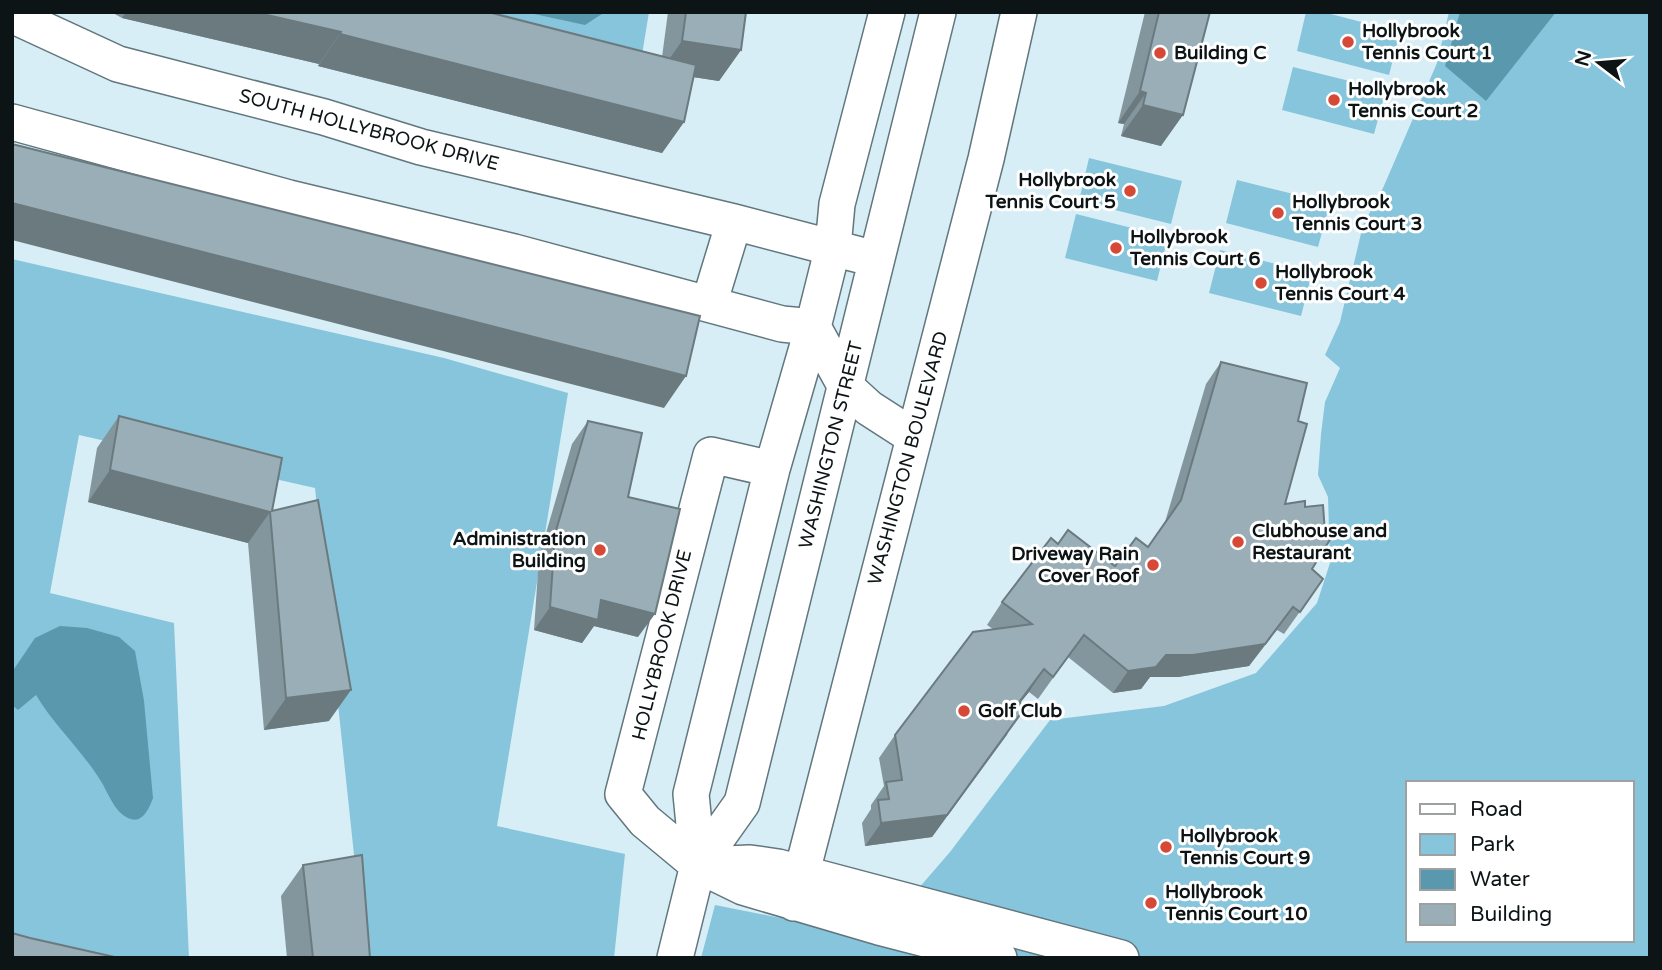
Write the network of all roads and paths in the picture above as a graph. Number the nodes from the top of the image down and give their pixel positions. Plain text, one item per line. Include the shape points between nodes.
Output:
1 (887, 12) edge
2 (937, 12) edge
3 (1019, 12) edge
4 (12, 15) edge
5 (12, 122) edge
6 (734, 222) junction
7 (833, 247) junction
8 (875, 259) junction
9 (709, 304) junction
10 (813, 327) junction
11 (846, 387) junction
12 (914, 437) junction
13 (772, 469) junction
14 (698, 865) junction
15 (797, 888) junction
16 (923, 933) edge
17 (676, 958) edge
18 (999, 958) edge
19 (1121, 958) edge

1 - 7 street, WASHINGTON STREET via 837,204
2 - 8 street, WASHINGTON STREET
3 - 12 street, WASHINGTON BOULEVARD
4 - 6 street, SOUTH HOLLYBROOK DRIVE via 118,64 421,146
5 - 9 street via 289,198
6 - 7 street, SOUTH HOLLYBROOK DRIVE
6 - 9 street
7 - 8 street, SOUTH HOLLYBROOK DRIVE
7 - 10 street, WASHINGTON STREET
8 - 11 street, WASHINGTON STREET
9 - 10 street via 782,324
10 - 11 street
10 - 13 street, WASHINGTON STREET
11 - 12 street
11 - 14 street, WASHINGTON STREET via 742,803
12 - 15 street, WASHINGTON BOULEVARD
13 - 14 street, WASHINGTON STREET via 691,794
13 - 14 street, HOLLYBROOK DRIVE via 710,455 623,794 645,821
14 - 15 street, HOLLYBROOK DRIVE via 743,887
14 - 17 street, WASHINGTON STREET
15 - 16 street, HOLLYBROOK DRIVE
16 - 18 street, HOLLYBROOK DRIVE
16 - 19 street, HOLLYBROOK DRIVE

